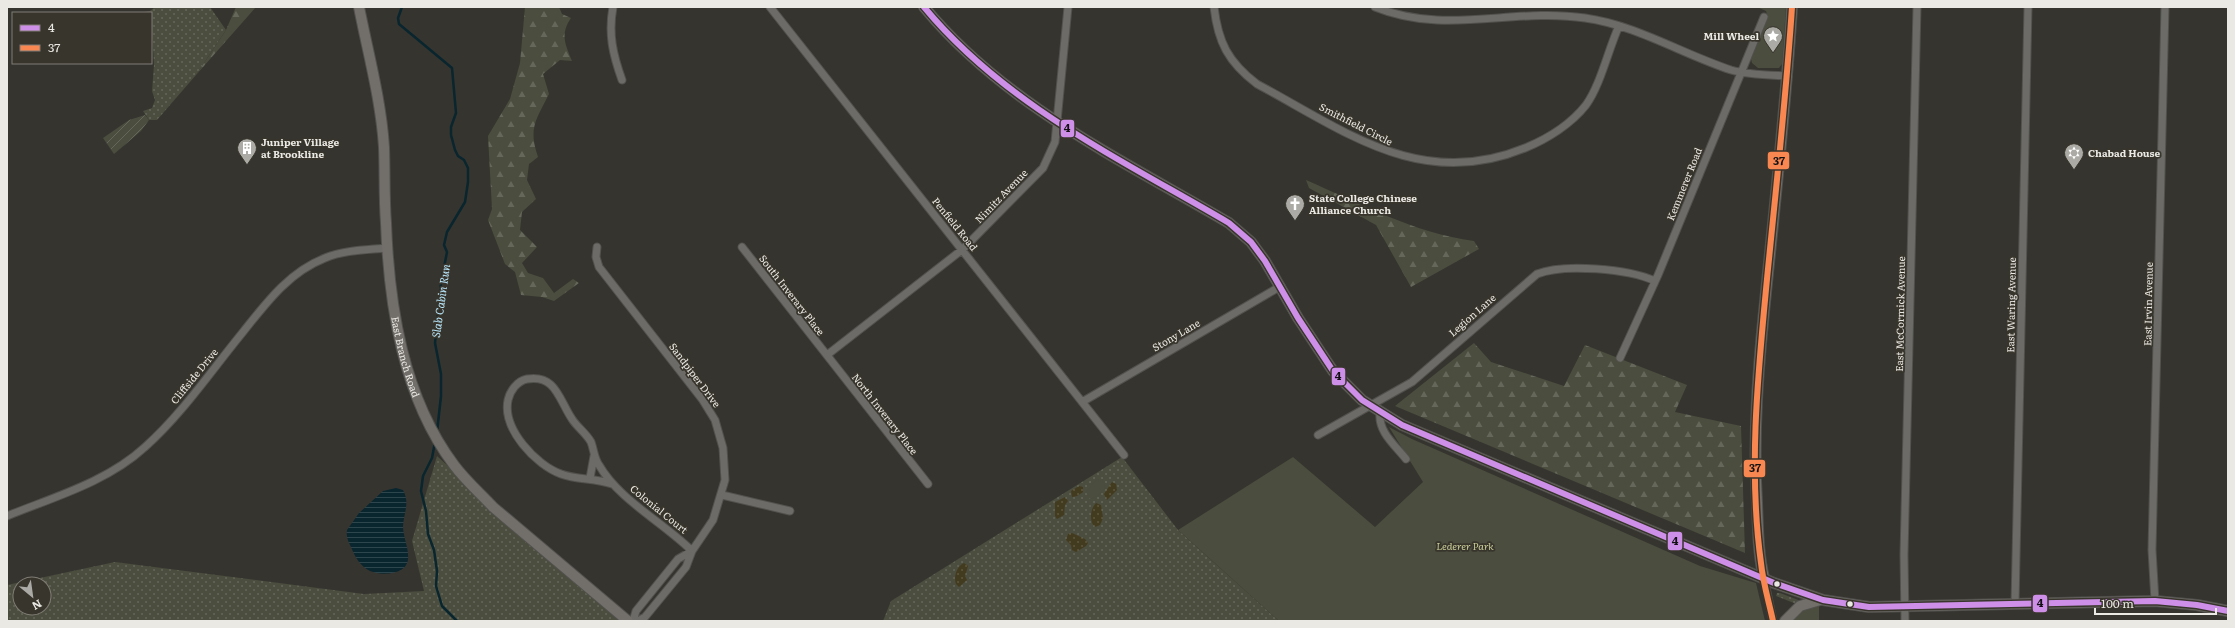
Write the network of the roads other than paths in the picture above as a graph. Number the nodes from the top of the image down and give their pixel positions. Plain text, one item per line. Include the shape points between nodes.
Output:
1 (359, 7) edge
2 (613, 7) edge
3 (770, 7) edge
4 (924, 7) edge
5 (1068, 7) edge
6 (1214, 7) edge
7 (1375, 7) edge
8 (1792, 7) edge
9 (1917, 7) edge
10 (2028, 7) edge
11 (2165, 7) edge
12 (1764, 17) dead end
13 (1619, 26) junction
14 (1741, 72) junction
15 (1788, 76) junction
16 (622, 80) dead end
17 (1057, 122) junction
18 (596, 247) dead end
19 (742, 247) dead end
20 (387, 248) junction
21 (963, 249) junction
22 (1655, 281) junction
23 (1281, 286) junction
24 (827, 355) junction
25 (1620, 358) dead end
26 (1082, 402) junction
27 (1369, 406) junction
28 (1380, 413) junction
29 (1318, 435) dead end
30 (594, 454) junction
31 (1124, 455) dead end
32 (1406, 458) dead end
33 (590, 478) junction
34 (612, 484) junction
35 (928, 484) dead end
36 (722, 495) junction
37 (790, 511) dead end
38 (7, 516) edge
39 (692, 551) junction
40 (1764, 578) junction
41 (1823, 600) junction
42 (2155, 601) junction
43 (2015, 604) junction
44 (1904, 608) junction
45 (2228, 611) edge
46 (628, 621) edge
47 (633, 621) edge
48 (638, 621) edge
49 (1773, 621) edge
50 (1785, 621) edge
51 (1905, 621) edge

1 - 20 main road, East Branch Road via 380,111 384,147
2 - 16 street via 610,34 613,55
3 - 21 street, Penfield Road
4 - 17 main road via 974,58 1016,94
5 - 17 street, Nimitz Avenue
6 - 13 street, Smithfield Circle via 1217,29 1230,58 1257,84 1374,147 1410,159 1444,163 1472,162 1512,153 1556,131 1586,104
7 - 13 street via 1407,17 1438,21 1564,16 1595,19
8 - 15 main road
9 - 44 street, East McCormick Avenue
10 - 43 street, East Waring Avenue
11 - 42 street, East Irvin Avenue via 2152,556
12 - 14 street, Kemmerer Road
13 - 14 street
14 - 15 street
14 - 22 street, Kemmerer Road
15 - 40 main road via 1759,352 1756,491
17 - 21 street, Nimitz Avenue via 1055,142 1043,168
17 - 23 main road via 1229,223 1251,242
18 - 36 street, Sandpiper Drive via 599,267 712,414 723,448 725,467
19 - 24 street, South Inverary Place
20 - 38 street, Cliffside Drive via 337,254 310,264 273,295 188,399 144,448 105,476
20 - 46 main road, East Branch Road via 407,372 424,414 448,457 493,507
21 - 24 street, Nimitz Avenue
21 - 26 street, Penfield Road
22 - 25 street, Kemmerer Road
22 - 27 street, Legion Lane via 1636,273 1617,270 1557,269 1537,274 1412,382
23 - 26 street, Stony Lane
23 - 27 main road via 1325,359 1344,383
24 - 35 street, North Inverary Place
26 - 31 street, Penfield Road
27 - 28 main road
27 - 29 street, Legion Lane
28 - 32 street via 1385,433
28 - 40 main road via 1402,425
30 - 33 street
30 - 33 street via 590,442 573,421 556,389 549,382 540,378 525,379 513,387 507,409 516,433 526,449 538,461 554,471 563,475
30 - 34 street via 598,465
33 - 34 street
34 - 39 street, Colonial Court
36 - 37 street
36 - 39 street, Sandpiper Drive via 713,520
39 - 47 street, Sandpiper Drive via 678,559 636,611
39 - 48 street, Sandpiper Drive via 686,567 645,617
40 - 41 main road
40 - 49 street
41 - 44 main road via 1870,607
41 - 50 main road via 1802,605
42 - 43 main road
42 - 45 main road
43 - 44 main road
44 - 51 street, East McCormick Avenue

